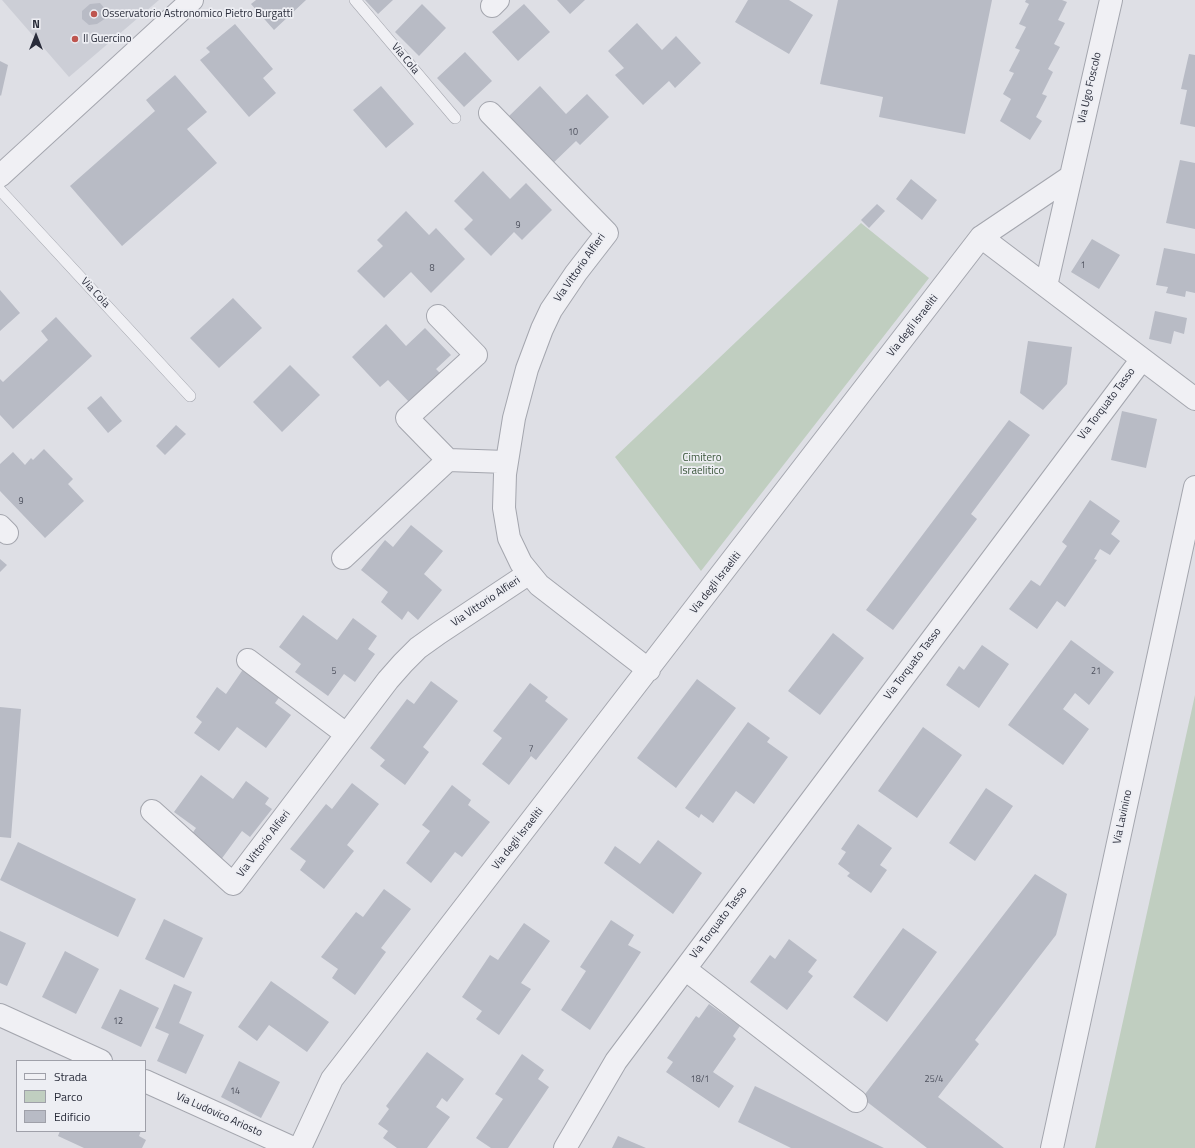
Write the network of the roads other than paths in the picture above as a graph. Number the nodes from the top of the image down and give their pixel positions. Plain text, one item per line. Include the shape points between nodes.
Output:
1 (192, 0) edge
2 (355, 0) edge
3 (1111, 0) edge
4 (490, 113) dead end
5 (455, 118) dead end
6 (0, 176) edge
7 (1070, 177) junction
8 (0, 190) edge
9 (981, 237) junction
10 (1046, 286) junction
11 (438, 316) dead end
12 (1142, 359) junction
13 (190, 396) dead end
14 (1195, 399) edge
15 (448, 460) junction
16 (506, 462) junction
17 (1195, 486) edge
18 (343, 558) dead end
19 (528, 574) junction
20 (248, 660) dead end
21 (649, 670) junction
22 (346, 734) junction
23 (152, 811) dead end
24 (685, 969) junction
25 (0, 1015) edge
26 (99, 1060) edge
27 (146, 1081) edge
28 (856, 1101) dead end
29 (293, 1148) edge
30 (300, 1148) edge
31 (566, 1148) edge
32 (1052, 1148) edge

1 - 6 street
2 - 5 lane, Via Cola
3 - 7 street, Via Ugo Foscolo
4 - 16 street, Via Vittorio Alfieri via 607,233 563,292 542,329 521,390
7 - 9 street
7 - 10 street, Via Ugo Foscolo
8 - 13 lane, Via Cola
9 - 10 street
9 - 21 street, Via degli Israeliti
10 - 12 street
11 - 15 street via 476,355 407,418
12 - 14 street
12 - 24 street, Via Torquato Tasso
15 - 16 street
15 - 18 street
16 - 19 street, Via Vittorio Alfieri via 504,508 509,538
17 - 32 street, Via Lavinino
19 - 21 street, Via Vittorio Alfieri via 555,599
19 - 22 street, Via Vittorio Alfieri via 418,648 388,680
20 - 22 street
21 - 30 street, Via degli Israeliti via 332,1079
22 - 23 street, Via Vittorio Alfieri via 233,884
24 - 28 street, Via Torquato Tasso
24 - 31 street, Via Torquato Tasso via 616,1061
25 - 26 street
27 - 29 street, Via Ludovico Ariosto

